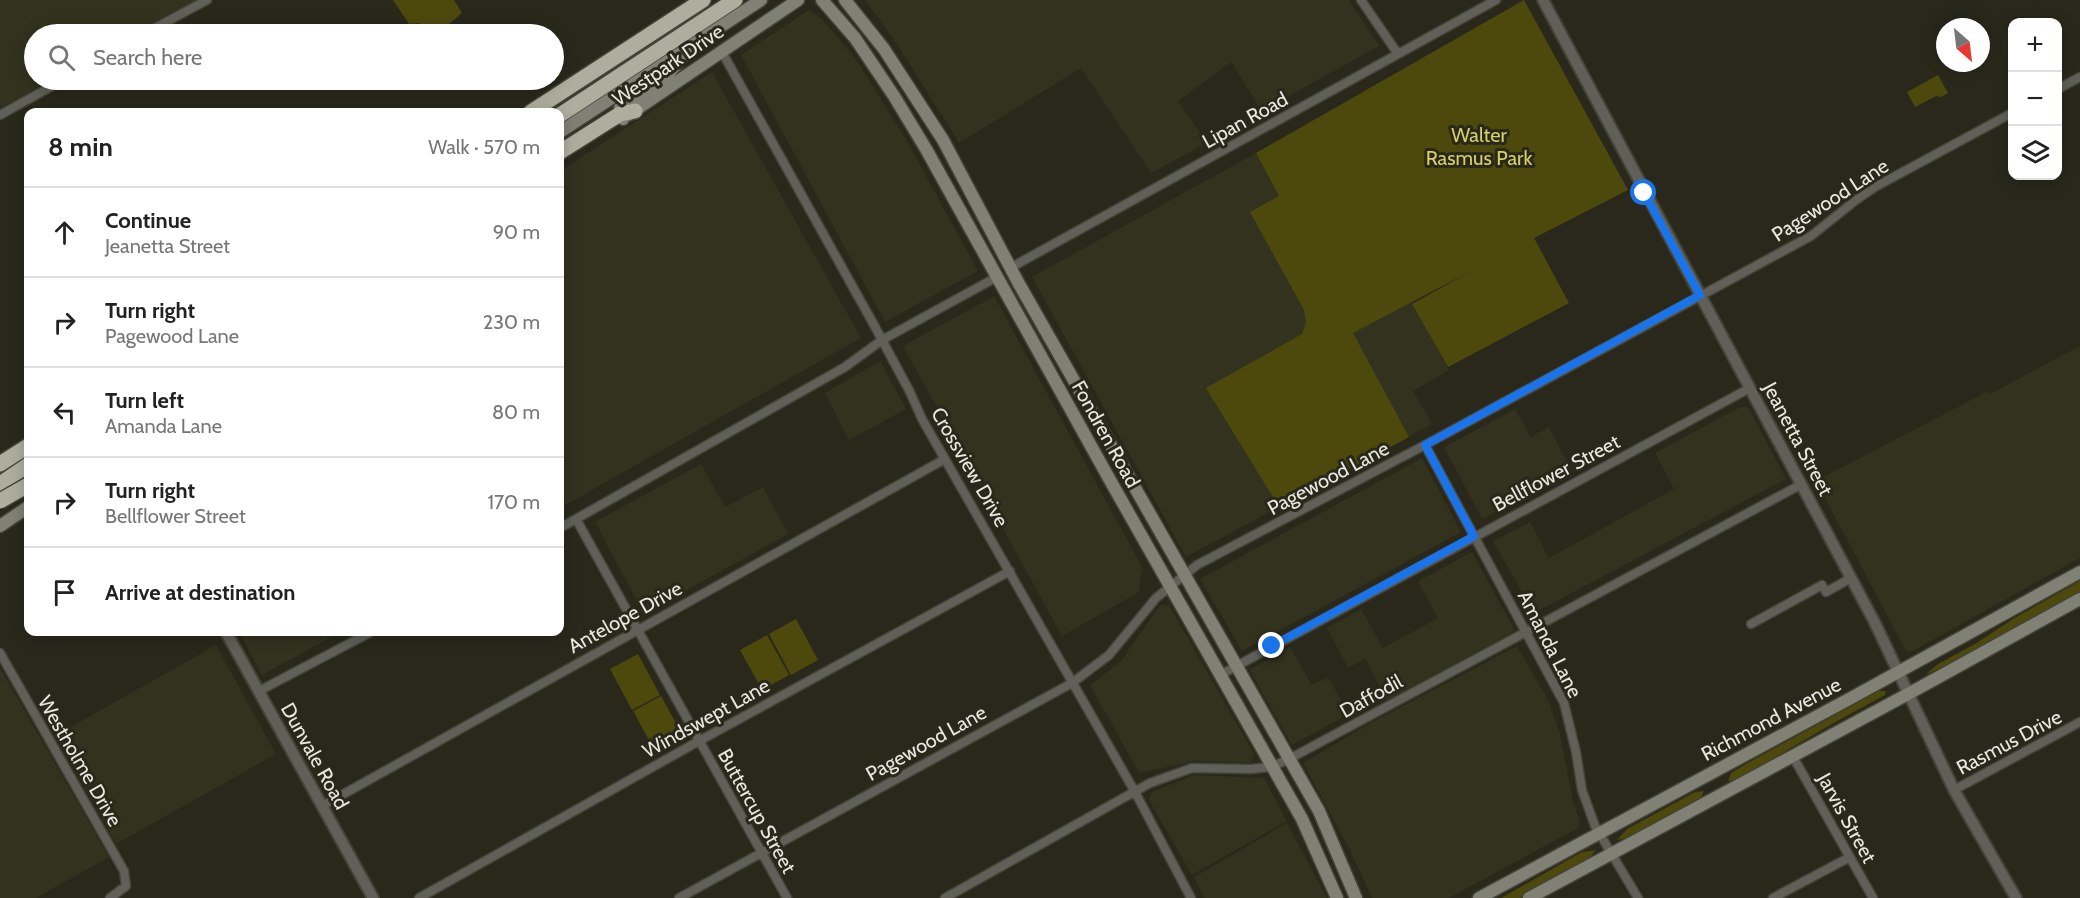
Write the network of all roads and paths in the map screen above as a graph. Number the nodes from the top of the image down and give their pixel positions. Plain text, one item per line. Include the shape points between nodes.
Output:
1 (207, 0) edge
2 (702, 0) edge
3 (735, 0) edge
4 (761, 0) edge
5 (798, 0) edge
6 (822, 0) edge
7 (845, 0) edge
8 (1361, 0) edge
9 (1496, 0) edge
10 (1543, 0) edge
11 (163, 24) edge
12 (693, 44) junction
13 (884, 49) junction
14 (722, 52) junction
15 (1398, 54) junction
16 (868, 58) junction
17 (2080, 77) edge
18 (2062, 87) edge
19 (45, 90) edge
20 (537, 108) edge
21 (564, 112) edge
22 (0, 115) edge
23 (626, 115) junction
24 (2008, 116) edge
25 (564, 129) edge
26 (943, 140) junction
27 (926, 149) junction
28 (564, 150) edge
29 (564, 157) edge
30 (966, 220) junction
31 (1010, 268) junction
32 (997, 277) junction
33 (1700, 295) junction
34 (1048, 335) junction
35 (882, 340) junction
36 (1072, 377) junction
37 (1056, 384) junction
38 (1750, 388) junction
39 (1425, 445) junction
40 (24, 449) edge
41 (945, 459) junction
42 (0, 464) edge
43 (24, 468) edge
44 (1126, 474) junction
45 (1111, 482) junction
46 (0, 484) edge
47 (1802, 484) junction
48 (24, 487) edge
49 (0, 502) edge
50 (24, 510) edge
51 (576, 519) junction
52 (0, 526) edge
53 (564, 526) edge
54 (1474, 536) junction
55 (1010, 571) junction
56 (2080, 572) edge
57 (1185, 575) junction
58 (1851, 578) junction
59 (1171, 586) junction
60 (2080, 598) edge
61 (1751, 624) dead end
62 (637, 630) junction
63 (1525, 631) junction
64 (228, 636) edge
65 (364, 636) edge
66 (0, 653) edge
67 (1237, 666) junction
68 (1898, 672) junction
69 (1220, 675) junction
70 (1072, 683) junction
71 (259, 692) junction
72 (1908, 694) junction
73 (2080, 723) edge
74 (699, 741) junction
75 (1792, 755) junction
76 (1289, 759) junction
77 (1271, 767) junction
78 (1954, 790) junction
79 (1136, 792) junction
80 (322, 806) junction
81 (1600, 834) junction
82 (761, 852) junction
83 (1611, 852) junction
84 (1850, 857) junction
85 (110, 898) edge
86 (373, 898) edge
87 (419, 898) edge
88 (680, 898) edge
89 (787, 898) edge
90 (945, 898) edge
91 (1191, 898) edge
92 (1338, 898) edge
93 (1356, 898) edge
94 (1479, 898) edge
95 (1529, 898) edge
96 (1638, 898) edge
97 (1773, 898) edge
98 (1873, 898) edge
99 (2016, 898) edge

1 - 11 street
2 - 20 highway
3 - 21 highway
4 - 12 main road, Westpark Drive
5 - 14 main road, Westpark Drive
6 - 16 main road, Fondren Road
7 - 13 main road, Fondren Road
8 - 15 street
9 - 15 street, Lipan Road
10 - 33 street, Jeanetta Street
12 - 23 main road via 666,77 620,108
12 - 25 main road, Westpark Drive
13 - 16 main road
13 - 26 main road, Fondren Road
14 - 23 main road, Westpark Drive
14 - 35 street, Crossview Drive
15 - 31 street, Lipan Road
16 - 27 main road, Fondren Road
17 - 18 street
19 - 22 street
23 - 28 highway
23 - 29 main road, Westpark Drive
24 - 33 street, Pagewood Lane via 1875,187 1811,236
26 - 27 main road
26 - 31 main road, Fondren Road
27 - 30 main road, Fondren Road
30 - 31 main road via 987,240 1000,264
30 - 32 main road, Fondren Road
31 - 34 main road, Fondren Road
32 - 34 main road via 1010,284
32 - 35 street
32 - 37 main road, Fondren Road
33 - 38 street, Jeanetta Street
33 - 39 street, Pagewood Lane
34 - 36 main road, Fondren Road
35 - 41 street, Crossview Drive
35 - 51 street via 845,367
36 - 37 main road
36 - 44 main road, Fondren Road
37 - 45 main road, Fondren Road
38 - 47 street, Jeanetta Street
38 - 54 street, Bellflower Street
39 - 54 street, Amanda Lane
39 - 57 street, Pagewood Lane via 1222,551
40 - 42 highway
41 - 55 street, Crossview Drive
41 - 62 street, Antelope Drive
43 - 46 highway
44 - 45 main road
44 - 57 main road, Fondren Road
45 - 59 main road, Fondren Road
47 - 58 street, Jeanetta Street
47 - 63 street, Daffodil
48 - 49 highway, bridge
50 - 52 main road
51 - 53 street
51 - 62 street, Buttercup Street
54 - 63 street, Amanda Lane
54 - 67 street, Bellflower Street
55 - 70 street, Crossview Drive
55 - 74 street, Windswept Lane
56 - 68 main road, Richmond Avenue
57 - 59 street, Pagewood Lane
57 - 67 main road, Fondren Road
58 - 61 street via 1826,592 1822,585
58 - 68 street, Jeanetta Street
59 - 69 main road, Fondren Road
59 - 70 street, Pagewood Lane via 1156,598 1109,656
60 - 72 main road
62 - 74 street, Buttercup Street
62 - 80 street, Antelope Drive
63 - 76 street, Daffodil
63 - 81 street, Amanda Lane via 1564,703 1582,790
64 - 71 street, Dunvale Road
65 - 71 street
66 - 85 street, Westholme Drive via 124,871 126,886
67 - 69 street, Bellflower Street
67 - 76 main road, Fondren Road
68 - 72 street, Jeanetta Street
68 - 81 main road, Richmond Avenue
69 - 77 main road, Fondren Road
70 - 79 street, Crossview Drive
70 - 82 street, Pagewood Lane
71 - 80 street, Dunvale Road
72 - 75 main road
72 - 78 street, Jeanetta Street
73 - 78 street, Rasmus Drive
74 - 82 street, Buttercup Street
74 - 87 street, Windswept Lane
75 - 83 main road
75 - 84 street, Jarvis Street
76 - 77 street, Daffodil
76 - 93 main road, Fondren Road via 1319,811
77 - 79 street, Daffodil via 1192,768
77 - 92 main road, Fondren Road via 1302,819
78 - 99 street, Jeanetta Street
79 - 90 street, Daffodil
79 - 91 street, Crossview Drive
80 - 86 street, Dunvale Road
81 - 83 street, Amanda Lane
81 - 94 main road, Richmond Avenue
82 - 88 street, Pagewood Lane
82 - 89 street, Buttercup Street
83 - 95 main road
83 - 96 street, Amanda Lane
84 - 97 street
84 - 98 street, Jarvis Street

